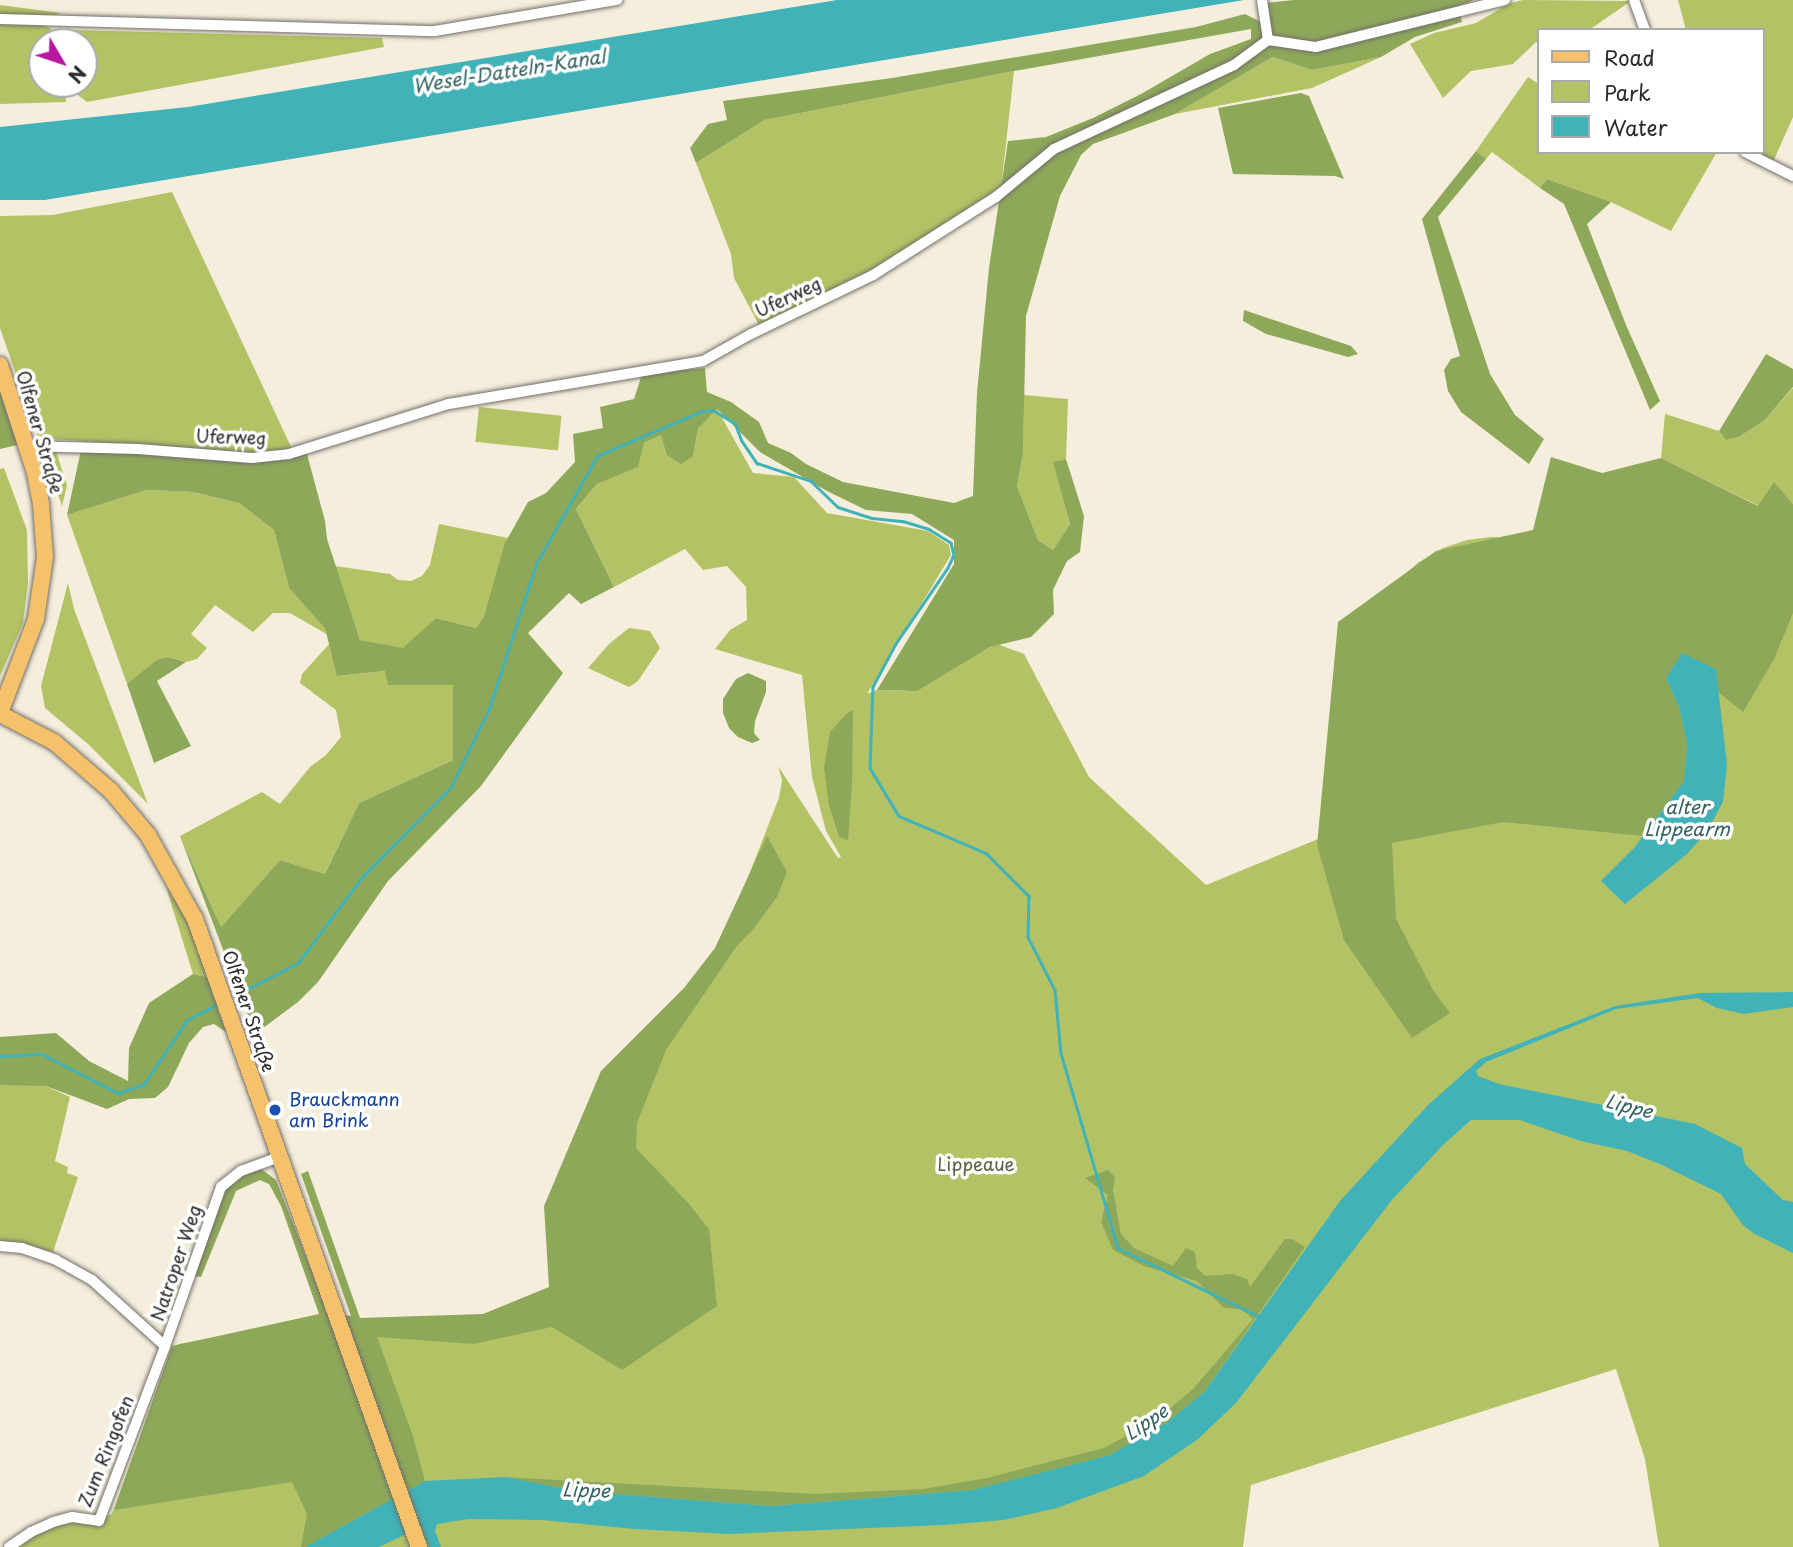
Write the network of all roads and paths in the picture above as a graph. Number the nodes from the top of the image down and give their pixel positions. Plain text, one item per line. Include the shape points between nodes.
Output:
1 (617, 0) edge
2 (1262, 0) edge
3 (1505, 0) edge
4 (1634, 0) edge
5 (0, 19) edge
6 (1644, 28) edge
7 (1268, 40) junction
8 (1749, 154) edge
9 (1793, 176) edge
10 (0, 365) edge
11 (26, 446) junction
12 (0, 714) edge
13 (279, 1157) junction
14 (0, 1246) edge
15 (165, 1346) junction
16 (9, 1547) edge
17 (419, 1547) edge

1 - 5 street via 435,31
2 - 7 street
3 - 7 street via 1317,47
4 - 6 street
7 - 11 street, Uferweg via 1234,65 1054,149 996,197 873,275 703,361 449,404 289,454 252,458
8 - 9 street
10 - 11 main road, Olfener Straße
11 - 12 main road, Olfener Straße via 41,505 46,557 36,619
12 - 13 main road, Olfener Straße via 75,758 148,835 204,940
13 - 15 street, Natroper Weg via 241,1171 221,1187
13 - 17 main road, Olfener Straße
14 - 15 street, Natroper Weg via 55,1259 92,1280
15 - 16 street, Zum Ringofen via 99,1521 72,1517 53,1522

